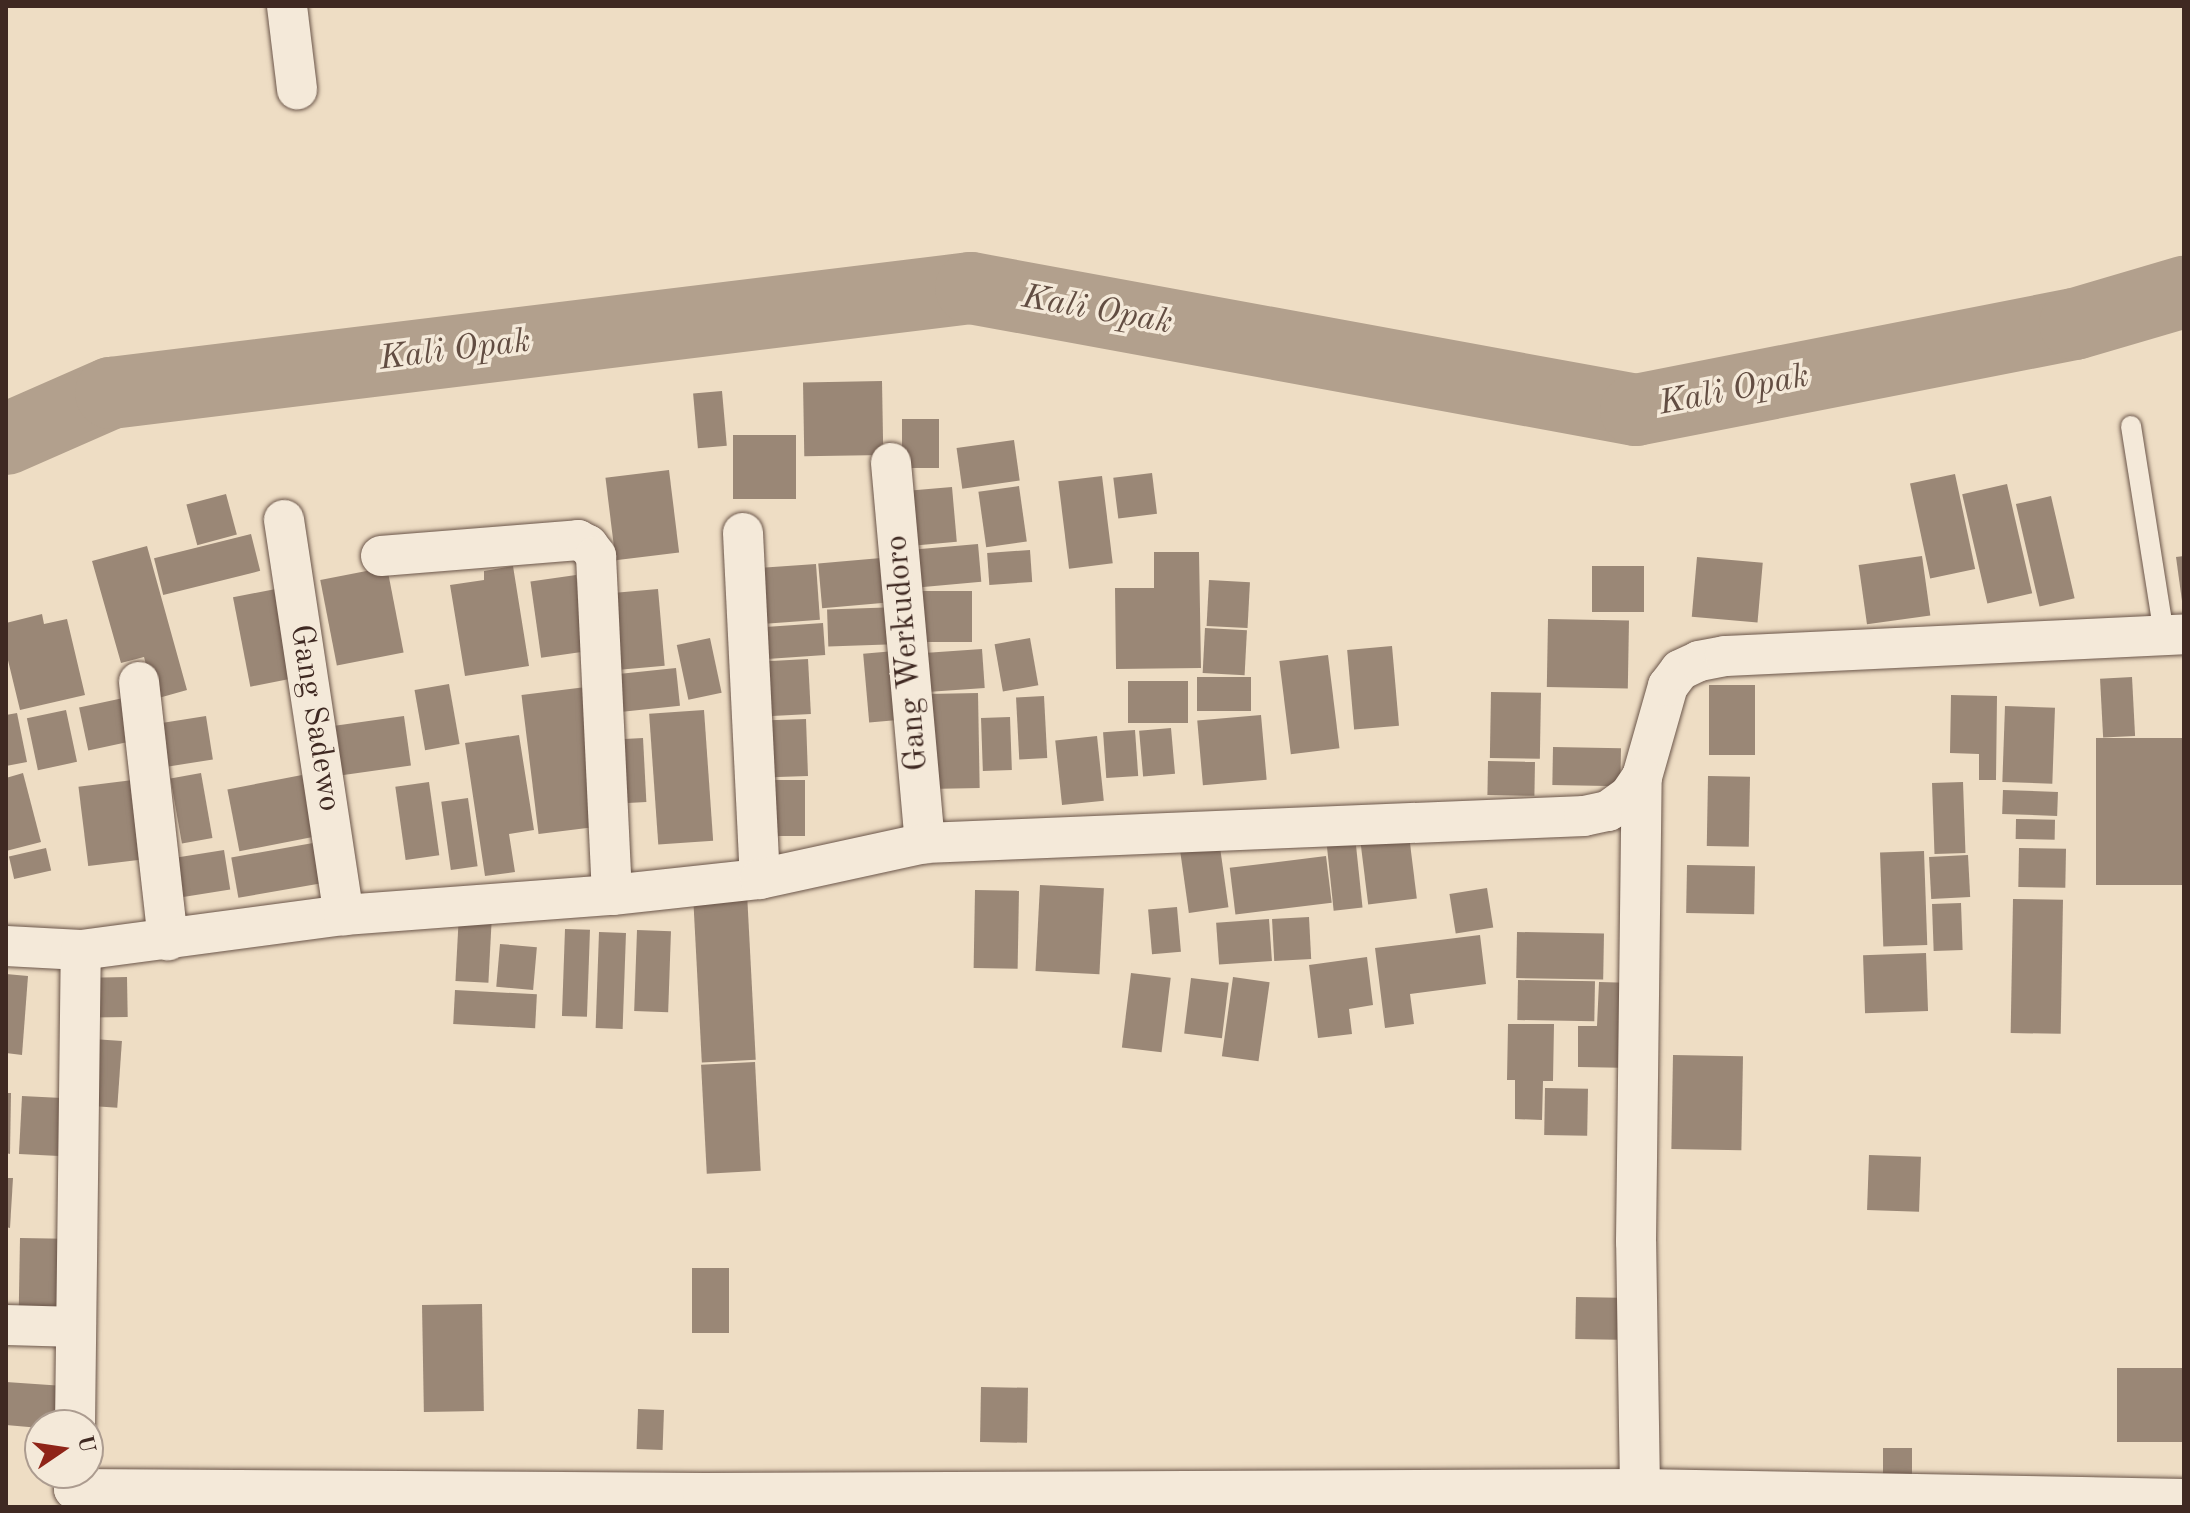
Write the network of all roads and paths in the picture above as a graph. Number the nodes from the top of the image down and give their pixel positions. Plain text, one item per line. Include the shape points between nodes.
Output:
1 (287, 6) edge
2 (297, 89) dead end
3 (2131, 426) dead end
4 (891, 463) dead end
5 (284, 520) dead end
6 (743, 533) dead end
7 (381, 556) dead end
8 (2174, 634) edge
9 (139, 682) dead end
10 (1642, 777) junction
11 (925, 843) junction
12 (760, 879) junction
13 (612, 895) junction
14 (344, 915) junction
15 (168, 940) junction
16 (6, 946) edge
17 (81, 950) junction
18 (6, 1325) edge
19 (76, 1327) junction
20 (75, 1409) edge
21 (1640, 1489) junction
22 (74, 1490) edge
23 (2184, 1499) edge

1 - 2 street
3 - 8 lane
4 - 11 street, Gang Werkudoro
5 - 14 street, Gang Sadewo
6 - 12 street
7 - 13 street via 578,540 596,556
8 - 10 street via 1699,661 1680,670 1668,686
9 - 15 street
10 - 11 street via 1629,796 1608,811 1584,816
10 - 21 street via 1636,1242
11 - 12 street
12 - 13 street
13 - 14 street
14 - 15 street
15 - 17 street
16 - 17 street
17 - 19 street
18 - 19 street
19 - 20 street
21 - 22 street
21 - 23 street

